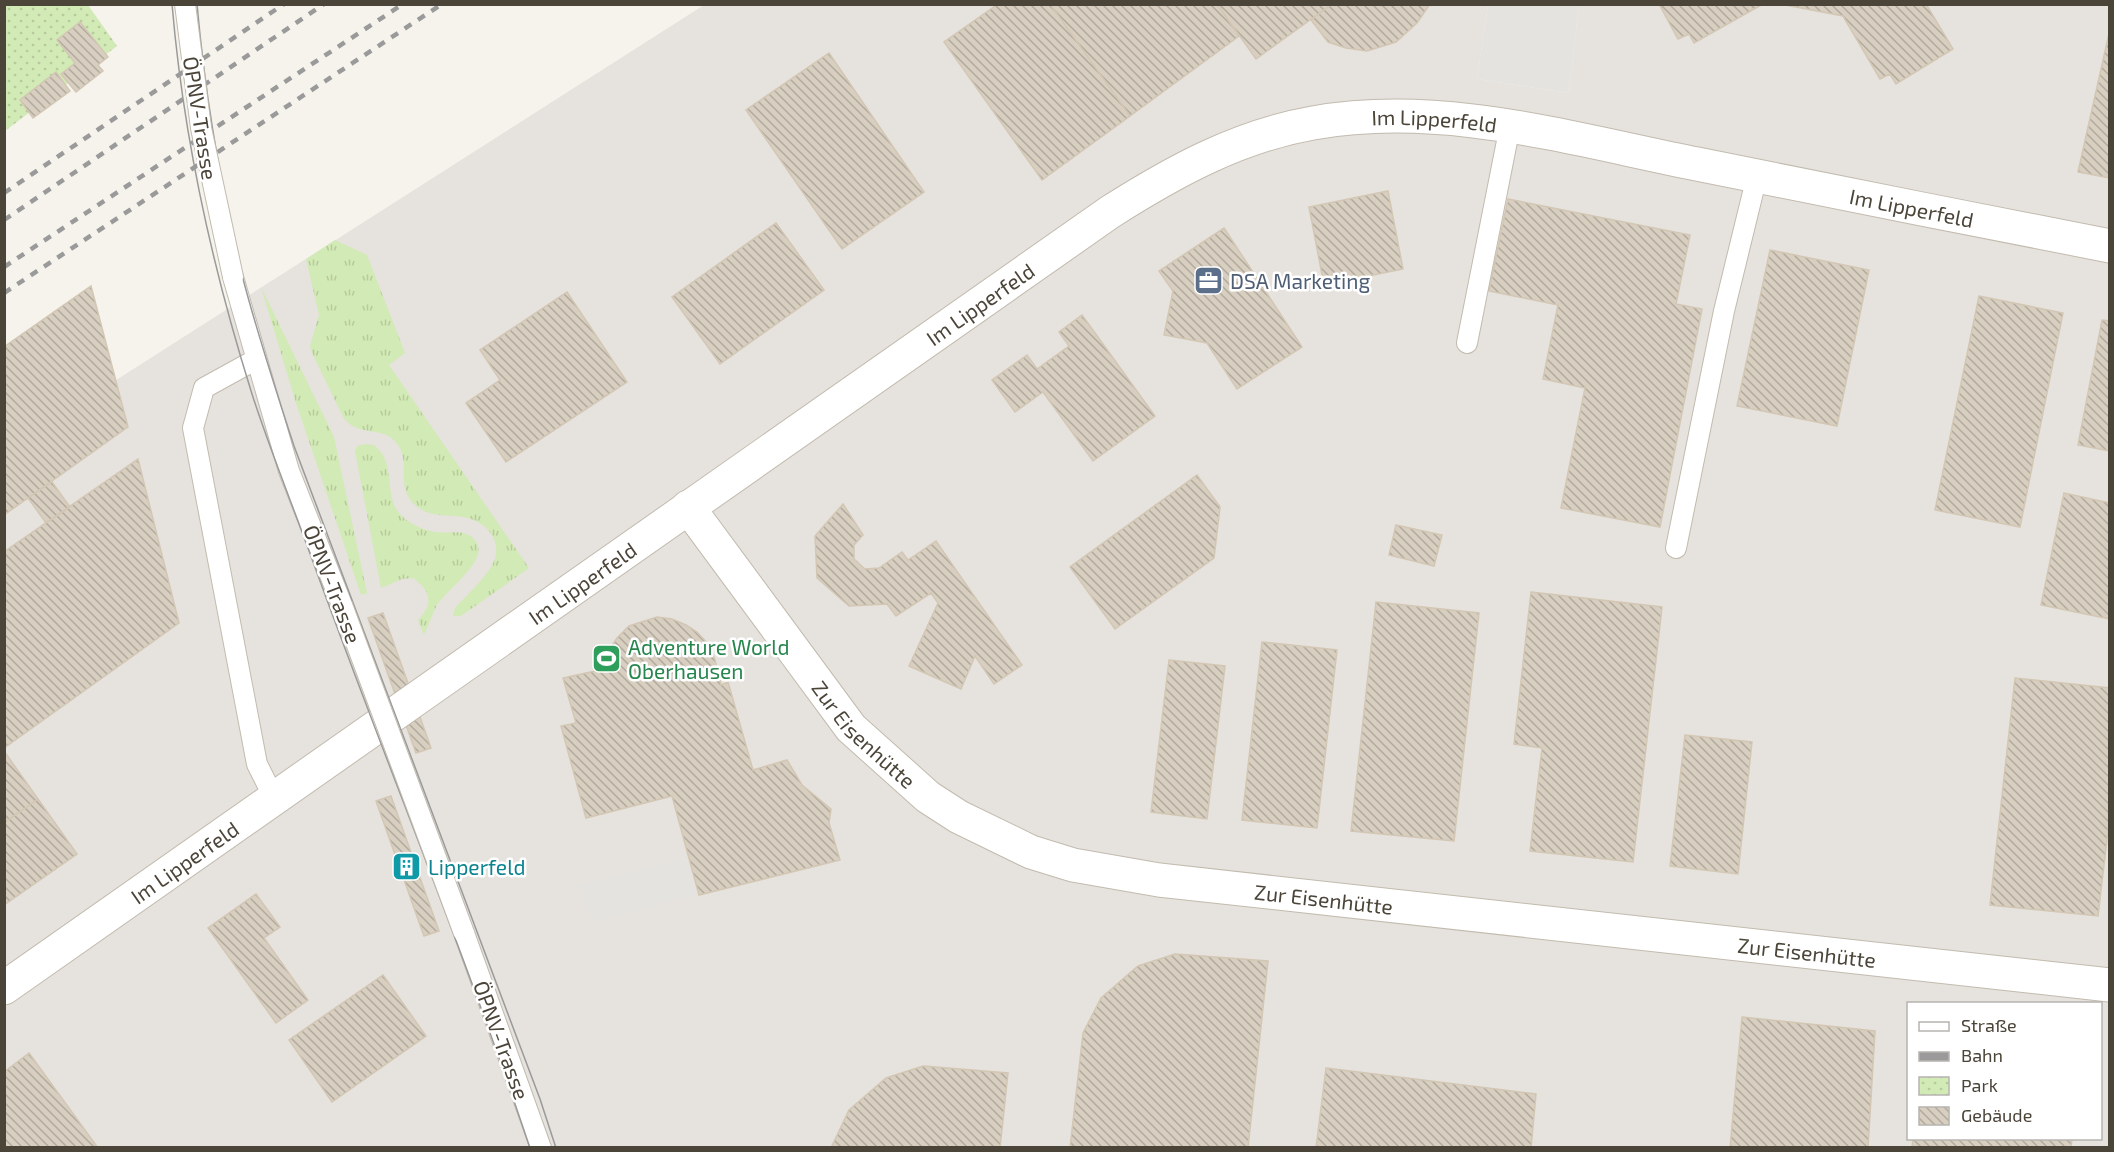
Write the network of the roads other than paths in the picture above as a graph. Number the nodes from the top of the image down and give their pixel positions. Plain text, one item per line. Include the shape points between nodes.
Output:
1 (185, 4) edge
2 (1510, 126) junction
3 (1757, 176) junction
4 (2109, 246) edge
5 (1467, 343) dead end
6 (255, 360) junction
7 (688, 507) junction
8 (1676, 548) dead end
9 (274, 798) junction
10 (2109, 985) edge
11 (4, 988) edge
12 (541, 1148) edge

1 - 6 lane, ÖPNV-Trasse, bridge via 201,128
2 - 3 street, Im Lipperfeld
2 - 5 lane
2 - 7 street, Im Lipperfeld via 1435,116 1348,118 1280,130 1196,162 1110,212
3 - 4 street, Im Lipperfeld
3 - 8 lane via 1724,311
6 - 9 lane via 204,388 193,428 258,764
6 - 12 lane, ÖPNV-Trasse, bridge via 289,471
7 - 9 street, Im Lipperfeld
7 - 10 street, Zur Eisenhütte via 851,728 928,797 958,817 1031,852 1104,872 1159,880
9 - 11 street, Im Lipperfeld

